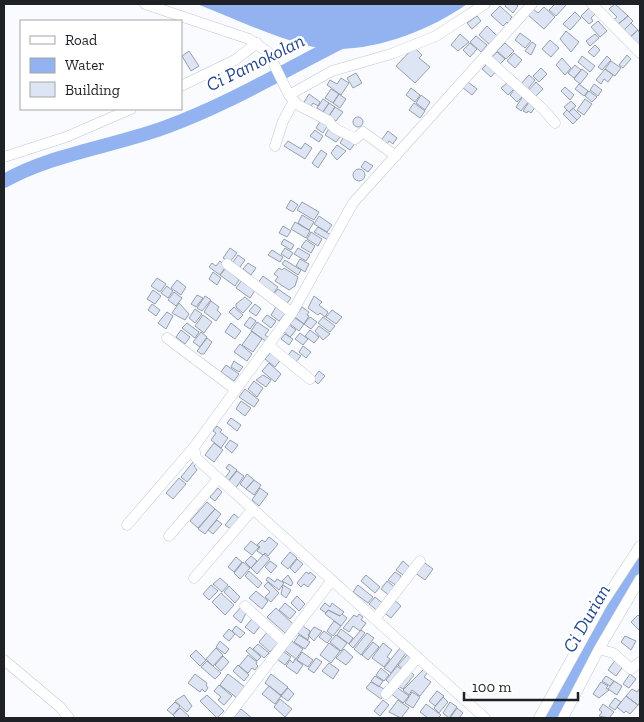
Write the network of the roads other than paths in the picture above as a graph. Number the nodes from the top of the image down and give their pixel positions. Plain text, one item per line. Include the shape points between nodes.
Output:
1 (145, 4) edge
2 (485, 4) edge
3 (532, 4) edge
4 (592, 4) edge
5 (257, 43) junction
6 (640, 53) edge
7 (485, 57) junction
8 (182, 86) edge
9 (291, 98) junction
10 (128, 110) edge
11 (555, 123) dead end
12 (275, 146) dead end
13 (396, 156) junction
14 (4, 157) edge
15 (227, 264) dead end
16 (292, 313) junction
17 (167, 338) dead end
18 (268, 345) junction
19 (310, 379) dead end
20 (236, 390) junction
21 (194, 447) junction
22 (218, 479) junction
23 (253, 509) junction
24 (127, 525) dead end
25 (168, 536) dead end
26 (640, 546) edge
27 (420, 561) dead end
28 (194, 578) dead end
29 (640, 579) edge
30 (332, 580) junction
31 (245, 606) dead end
32 (375, 619) junction
33 (284, 642) junction
34 (599, 649) junction
35 (418, 657) junction
36 (4, 660) edge
37 (640, 662) edge
38 (386, 694) dead end
39 (69, 718) edge
40 (226, 718) edge
41 (485, 718) edge
42 (539, 718) edge
43 (563, 718) edge

1 - 5 street
2 - 9 street via 436,36 391,54 332,71
3 - 7 street
4 - 6 street
5 - 8 street via 235,60
5 - 9 street via 268,52
7 - 11 street
7 - 13 street
9 - 12 street
9 - 13 street via 355,139 363,132
10 - 14 street via 66,137
13 - 16 street via 353,203
15 - 16 street
16 - 18 street
17 - 20 street
18 - 19 street
18 - 20 street
20 - 21 street
21 - 22 street via 196,458
21 - 24 street
22 - 23 street
22 - 25 street
23 - 28 street
23 - 30 street
26 - 42 street via 602,604
27 - 32 street
29 - 34 street
30 - 32 street
30 - 33 street
31 - 33 street
32 - 35 street
33 - 40 street
34 - 37 street via 613,653 630,669
34 - 43 street
35 - 38 street
35 - 41 street
36 - 39 street

